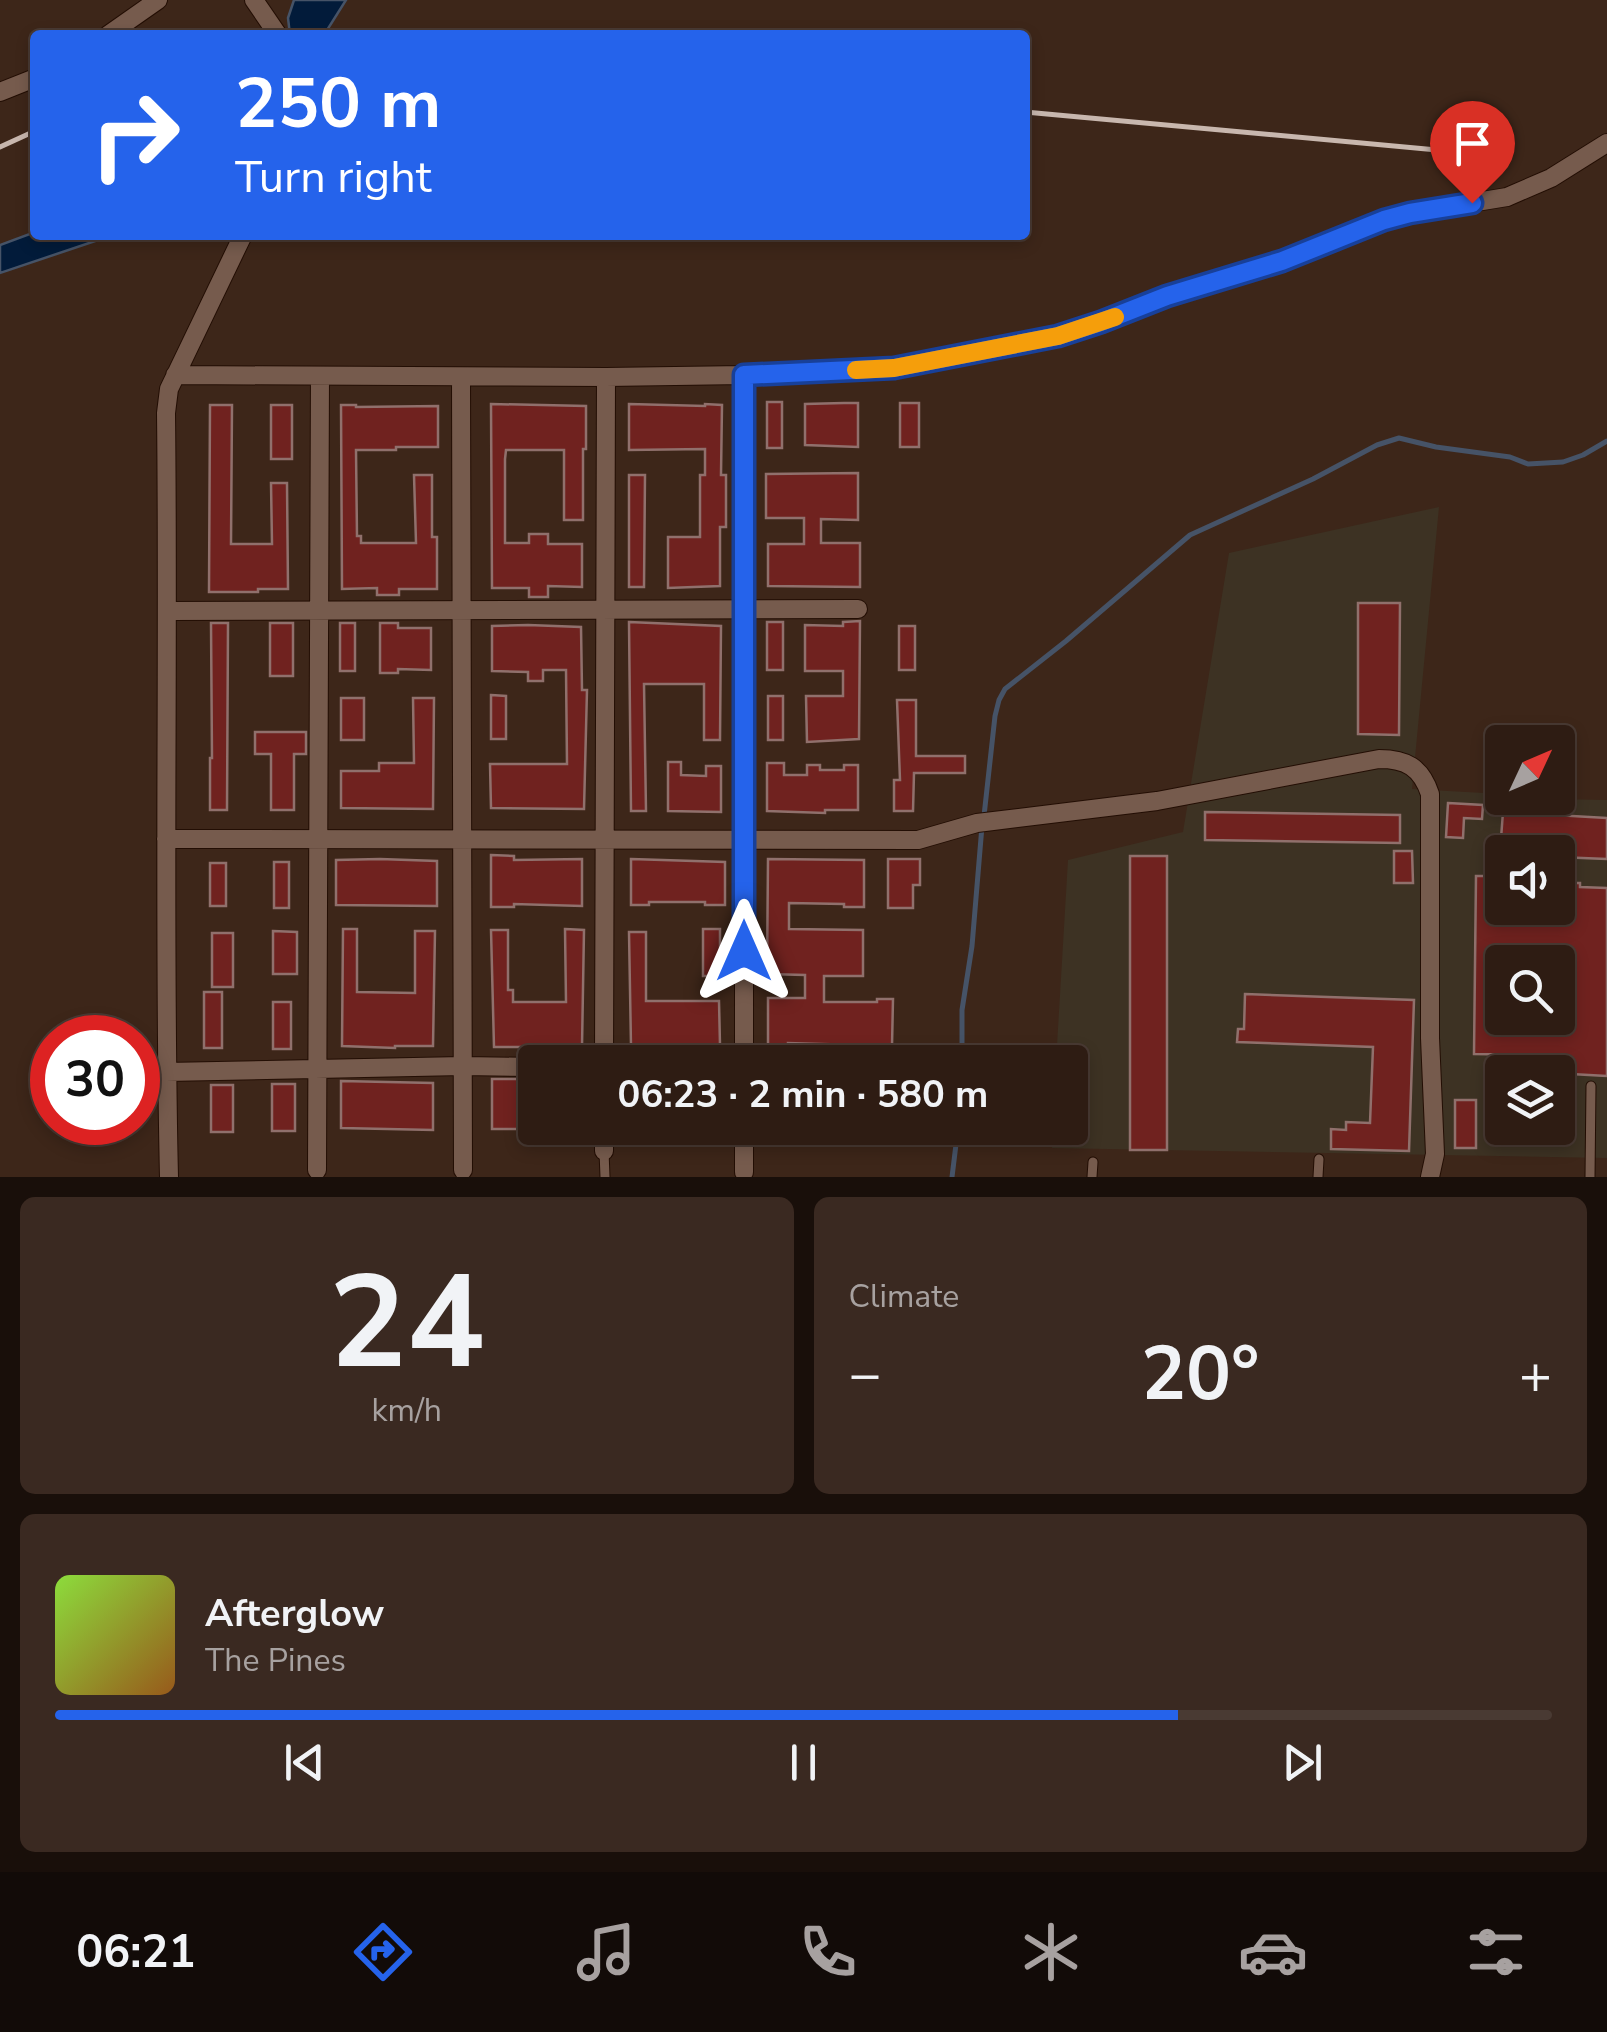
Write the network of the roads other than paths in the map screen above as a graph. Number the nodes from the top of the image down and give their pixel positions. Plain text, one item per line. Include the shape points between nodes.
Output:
1 (158, 0) edge
2 (254, 0) edge
3 (115, 30) edge
4 (275, 30) edge
5 (30, 80) edge
6 (0, 92) edge
7 (1607, 144) edge
8 (241, 240) edge
9 (175, 375) junction
10 (744, 375) junction
11 (320, 376) junction
12 (461, 376) junction
13 (606, 377) junction
14 (858, 609) dead end
15 (320, 610) junction
16 (462, 610) junction
17 (606, 610) junction
18 (744, 610) junction
19 (168, 611) junction
20 (166, 839) junction
21 (320, 839) junction
22 (462, 840) junction
23 (604, 840) junction
24 (745, 840) junction
25 (604, 1045) edge
26 (744, 1045) edge
27 (463, 1066) junction
28 (518, 1068) edge
29 (318, 1069) junction
30 (166, 1072) junction
31 (1591, 1086) dead end
32 (604, 1145) edge
33 (744, 1145) edge
34 (604, 1151) joint
35 (1318, 1159) dead end
36 (317, 1173) edge
37 (463, 1174) edge
38 (605, 1174) edge
39 (1318, 1174) edge
40 (1430, 1174) edge
41 (744, 1175) edge
42 (169, 1177) edge
43 (1590, 1177) edge

1 - 3 street
2 - 4 street
5 - 6 street
7 - 10 street via 1507,197 1384,220 1058,336 894,368
8 - 9 street
9 - 11 street
9 - 19 street via 166,413
10 - 13 street
10 - 18 street
11 - 12 street
11 - 15 street
12 - 13 street
12 - 16 street
13 - 17 street
14 - 18 street
15 - 16 street
15 - 19 street
15 - 21 street
16 - 17 street
16 - 22 street
17 - 18 street
17 - 23 street
18 - 24 street
19 - 20 street
20 - 21 street
20 - 30 street
21 - 22 street
21 - 29 street
22 - 23 street
22 - 27 street
23 - 24 street
23 - 25 street
24 - 26 street
24 - 40 street via 918,840 983,823 1398,759 1425,780 1430,794
27 - 28 street
27 - 29 street
27 - 37 street
29 - 30 street
29 - 36 street
30 - 42 street
31 - 43 lane
32 - 34 street
33 - 41 street
34 - 38 lane
35 - 39 lane

